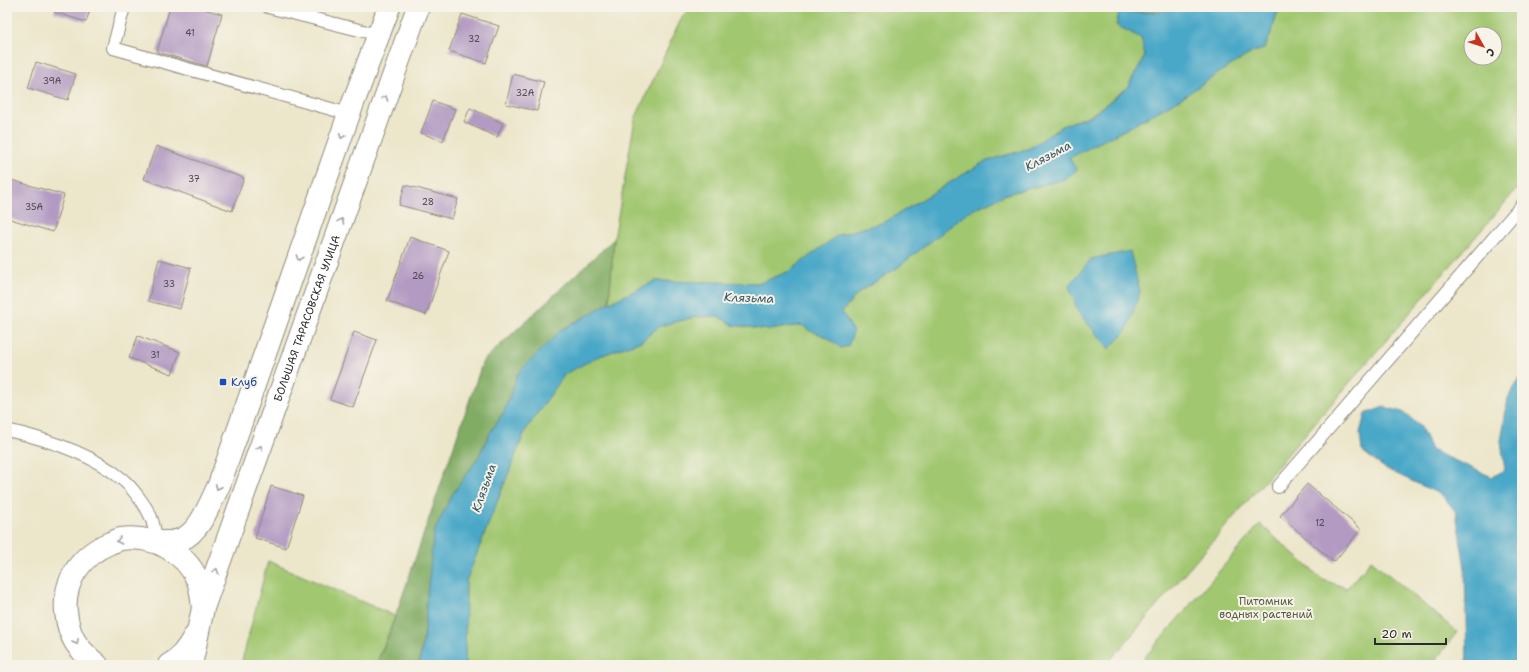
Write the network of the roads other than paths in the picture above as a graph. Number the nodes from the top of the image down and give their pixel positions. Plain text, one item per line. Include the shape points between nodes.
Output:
1 (124, 7) edge
2 (268, 7) edge
3 (389, 7) edge
4 (418, 7) edge
5 (379, 35) junction
6 (349, 114) junction
7 (1522, 205) edge
8 (7, 430) edge
9 (1278, 487) dead end
10 (157, 542) junction
11 (203, 608) junction
12 (198, 630) junction
13 (97, 665) edge
14 (169, 665) edge
15 (191, 665) edge

1 - 6 lane via 113,48
2 - 5 lane
3 - 5 street
11 -> 4 street, БОЛЬШАЯ ТАРАСОВСКАЯ УЛИЦА
5 - 6 street
6 -> 10 street via 219,485 198,526 184,539
7 - 9 lane
8 - 10 lane via 34,436 71,450 123,479 150,516
10 - 11 street via 170,548 191,568 200,587
10 -> 13 street via 120,539 98,548 73,574 65,600 68,627 78,647
11 - 12 street, БОЛЬШАЯ ТАРАСОВСКАЯ УЛИЦА
12 - 14 street via 176,662
12 - 15 street, БОЛЬШАЯ ТАРАСОВСКАЯ УЛИЦА

